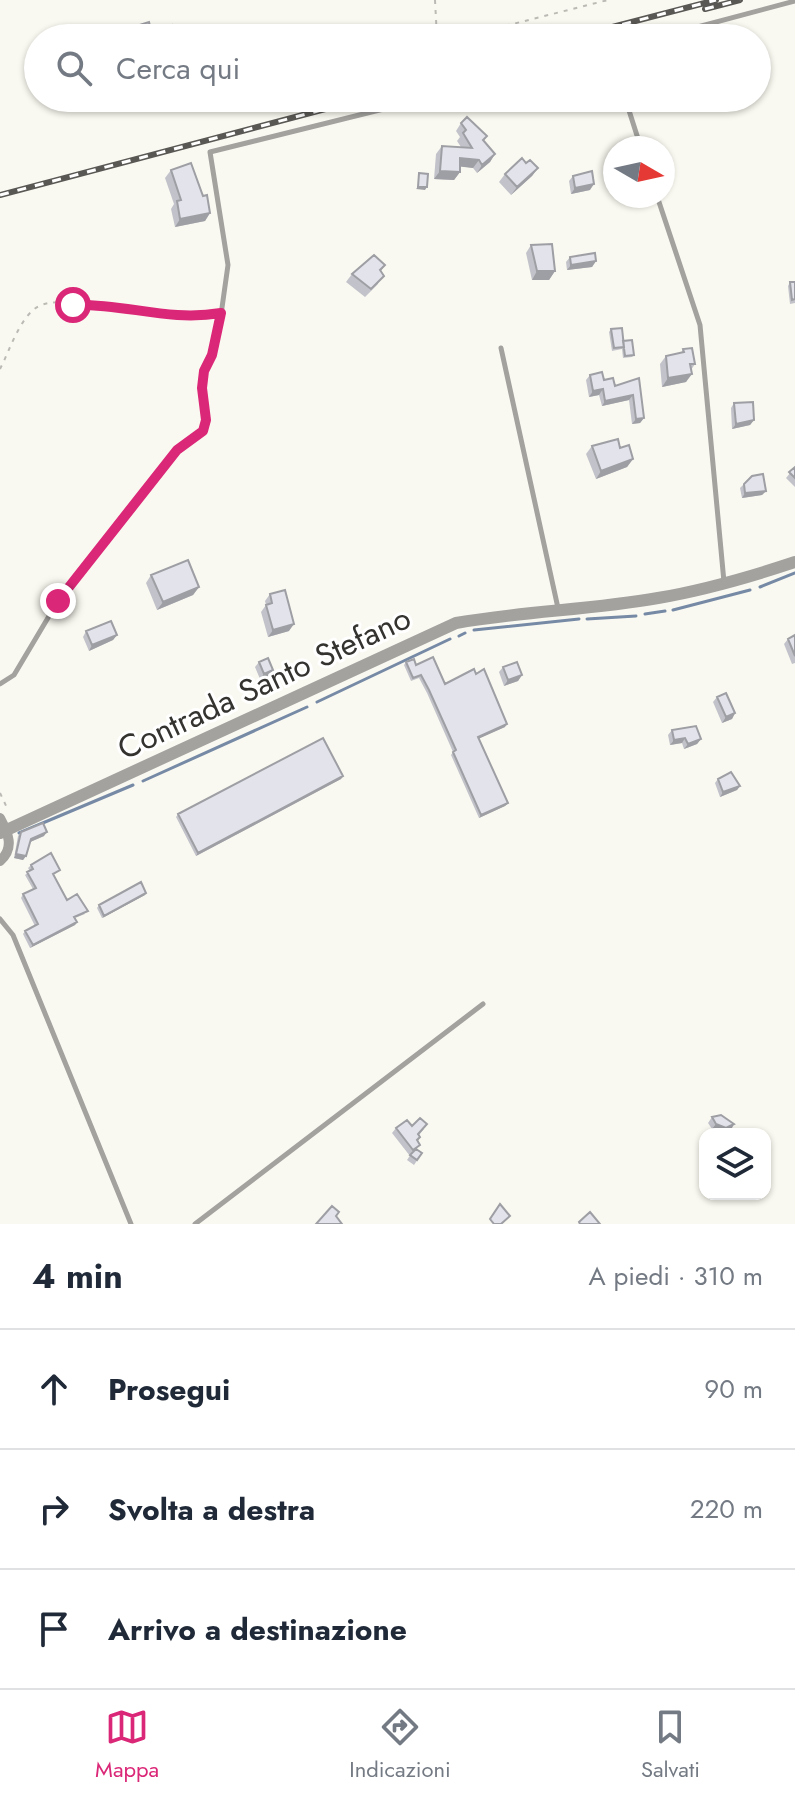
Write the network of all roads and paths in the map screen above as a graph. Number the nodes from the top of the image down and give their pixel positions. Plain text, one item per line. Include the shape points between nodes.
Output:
1 (435, 0) edge
2 (608, 0) edge
3 (795, 1) edge
4 (436, 24) edge
5 (513, 24) edge
6 (709, 24) edge
7 (371, 112) edge
8 (629, 112) edge
9 (637, 136) edge
10 (661, 208) edge
11 (221, 313) junction
12 (501, 348) dead end
13 (0, 369) edge
14 (795, 562) edge
15 (725, 583) junction
16 (558, 609) junction
17 (0, 684) edge
18 (2, 827) edge
19 (0, 861) edge
20 (0, 919) edge
21 (483, 1004) dead end
22 (131, 1224) edge
23 (195, 1224) edge

1 - 4 path
2 - 5 path
3 - 6 lane
7 - 11 lane via 210,152 228,265
8 - 9 lane
10 - 15 lane via 700,325
11 - 13 path via 190,318 106,304 53,302 27,316
11 - 17 lane via 204,371 203,431 177,450 58,601 14,675
12 - 16 lane
14 - 15 street, Contrada Santo Stefano
15 - 16 street, Contrada Santo Stefano via 656,598
16 - 18 street, Contrada Santo Stefano via 456,623
18 - 19 street via 10,844
20 - 22 lane via 13,935
21 - 23 lane

